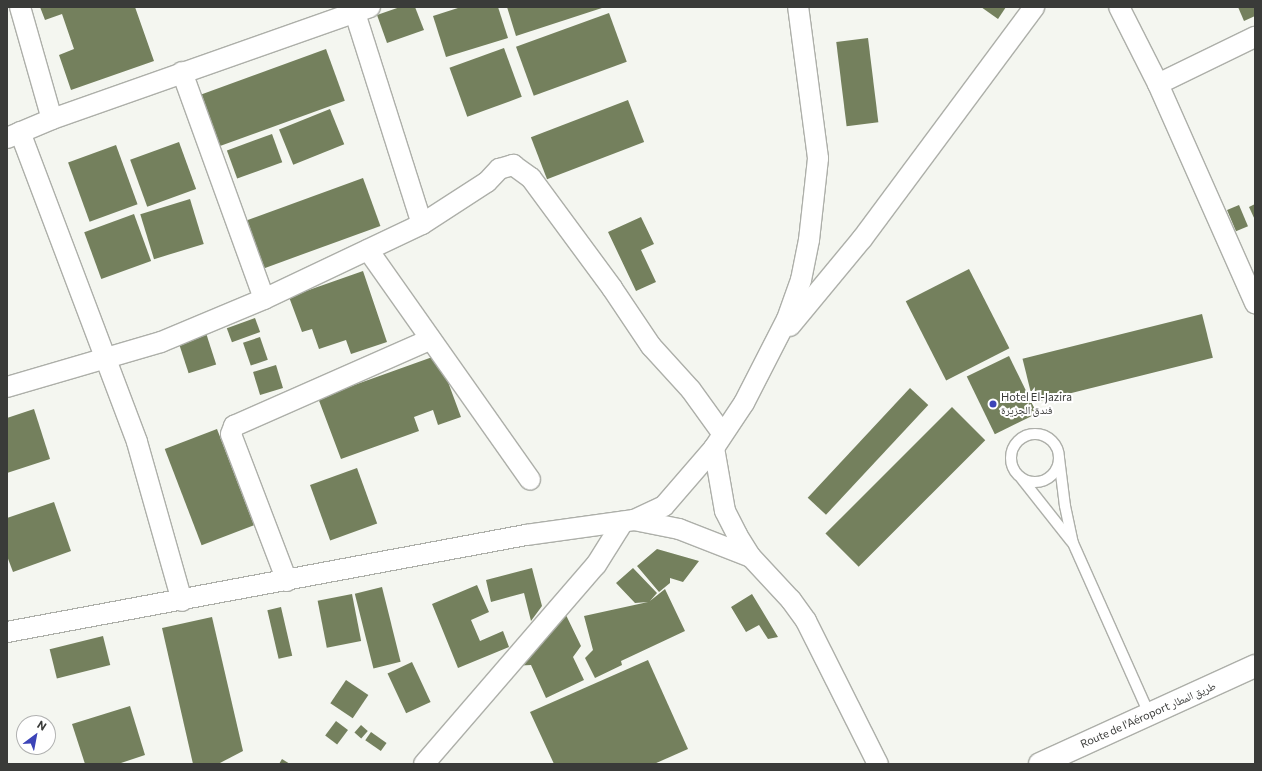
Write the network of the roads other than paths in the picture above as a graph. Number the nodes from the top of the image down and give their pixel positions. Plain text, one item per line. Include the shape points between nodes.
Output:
1 (20, 7) edge
2 (798, 7) edge
3 (1034, 7) edge
4 (1119, 7) edge
5 (363, 10) edge
6 (1255, 37) edge
7 (182, 72) junction
8 (1158, 84) junction
9 (52, 119) junction
10 (14, 135) edge
11 (422, 224) junction
12 (368, 250) junction
13 (264, 299) junction
14 (1255, 303) edge
15 (431, 339) junction
16 (775, 344) junction
17 (105, 358) junction
18 (7, 387) edge
19 (718, 440) junction
20 (1059, 458) junction
21 (1021, 478) junction
22 (530, 480) dead end
23 (629, 521) junction
24 (1073, 543) junction
25 (751, 557) junction
26 (287, 581) junction
27 (182, 600) junction
28 (7, 632) edge
29 (1255, 666) edge
30 (1149, 714) junction
31 (424, 764) edge
32 (878, 764) edge
33 (1040, 764) edge

1 - 9 street
2 - 16 street via 818,158 810,240 801,280
3 - 16 street via 862,238
4 - 8 street
5 - 7 street
5 - 11 street
6 - 8 street
7 - 9 street
7 - 13 street
8 - 14 street
9 - 10 street
10 - 17 street
11 - 12 street
11 - 19 street via 487,182 499,169 513,165 520,168 531,178 612,288 651,346 691,390
12 - 13 street
12 - 15 street
13 - 17 street via 161,342
15 - 22 street
15 - 26 street via 234,426 231,434
16 - 19 street via 744,403
17 - 18 street
17 - 27 street via 138,442
19 - 23 street via 664,506
19 - 25 street via 725,510
20 - 21 lane via 1058,466 1049,478 1034,482
20 - 21 lane via 1056,448 1046,437 1023,437 1011,454 1012,468
20 - 24 lane
21 - 24 lane
23 - 25 street via 679,529
23 - 26 street via 526,535
23 - 31 street via 596,565
24 - 30 lane
25 - 32 street via 791,600 806,621
26 - 27 street
27 - 28 street
29 - 30 street, Route de l'Aéroport طريق المطار
30 - 33 street, Route de l'Aéroport طريق المطار

